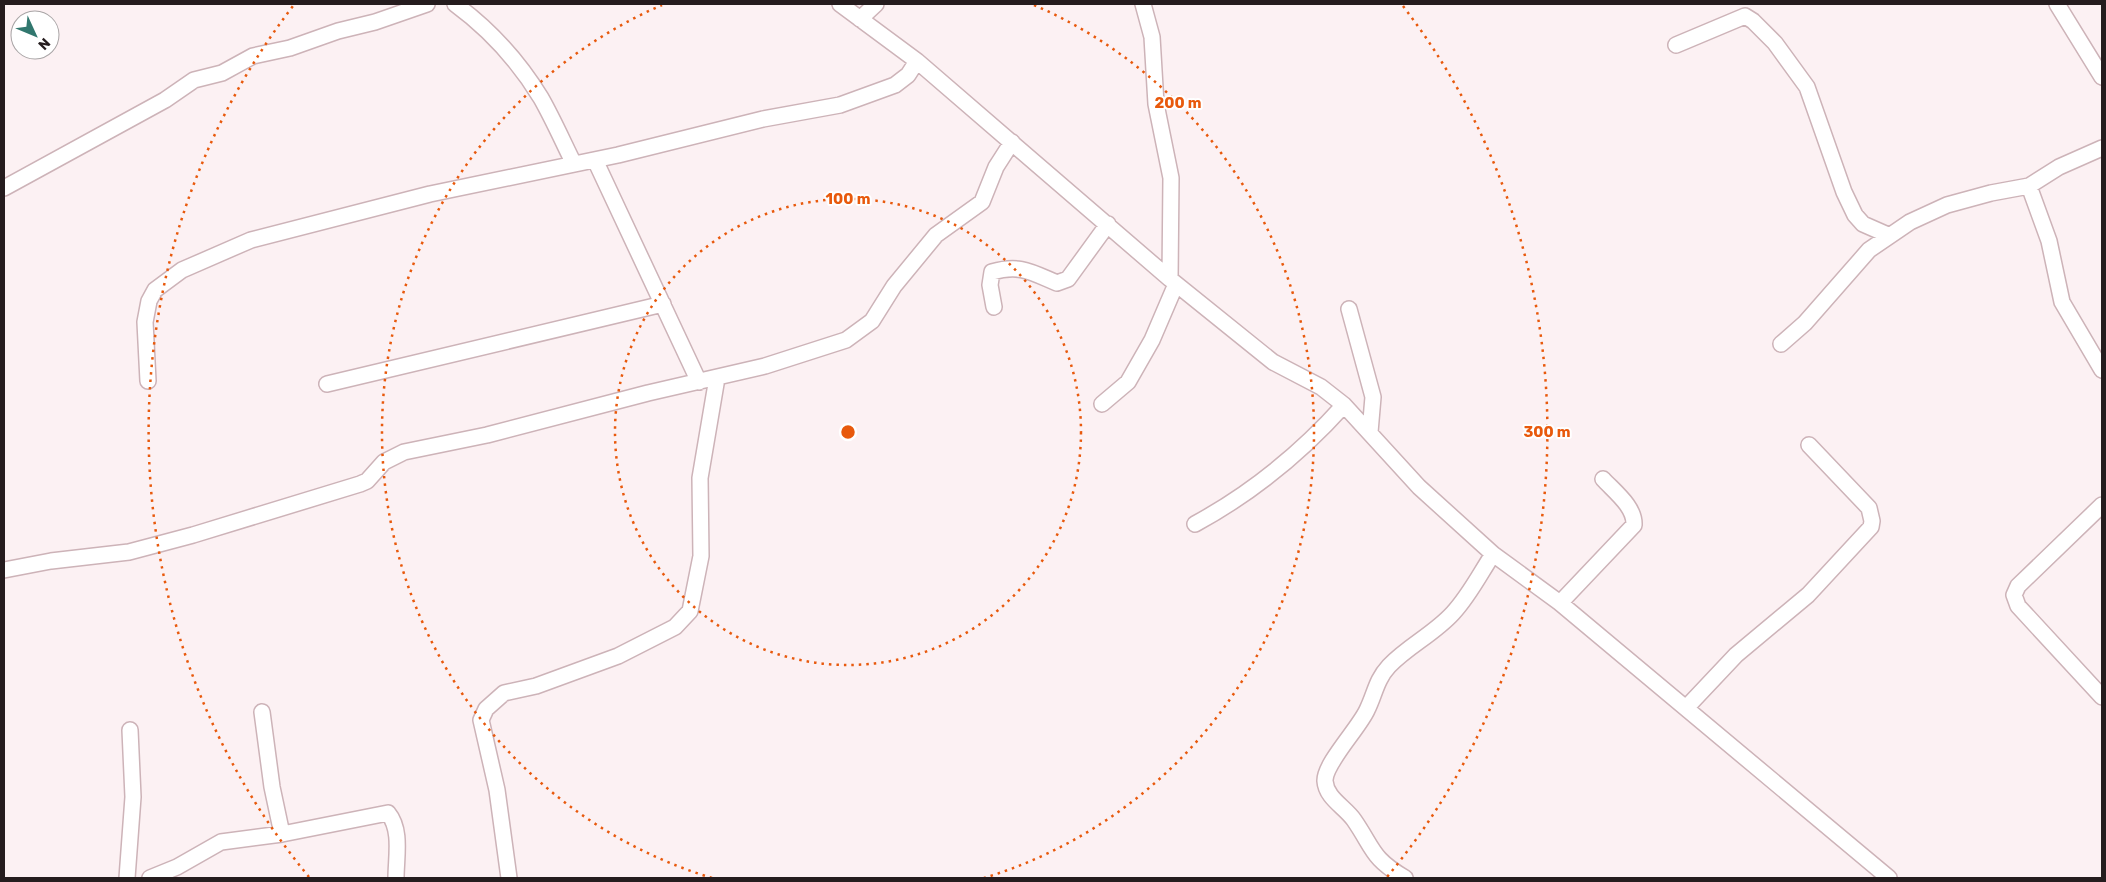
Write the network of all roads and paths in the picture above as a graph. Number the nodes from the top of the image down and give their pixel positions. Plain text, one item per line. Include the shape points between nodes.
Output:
1 (427, 4) edge
2 (455, 4) edge
3 (840, 4) edge
4 (876, 4) edge
5 (1143, 4) edge
6 (2057, 4) edge
7 (860, 19) junction
8 (1676, 44) dead end
9 (917, 61) junction
10 (2102, 77) edge
11 (1012, 142) junction
12 (2102, 148) edge
13 (595, 160) junction
14 (574, 164) junction
15 (2029, 186) junction
16 (4, 188) edge
17 (1108, 224) junction
18 (1888, 235) junction
19 (1173, 281) junction
20 (663, 304) junction
21 (994, 308) dead end
22 (1349, 309) dead end
23 (1781, 344) dead end
24 (2102, 370) edge
25 (717, 378) junction
26 (148, 381) dead end
27 (699, 382) junction
28 (327, 384) dead end
29 (1102, 404) dead end
30 (1344, 405) junction
31 (1370, 432) junction
32 (1809, 446) dead end
33 (1603, 479) dead end
34 (2102, 505) edge
35 (1195, 524) dead end
36 (1493, 554) junction
37 (4, 570) edge
38 (1560, 603) junction
39 (2102, 697) edge
40 (1686, 708) junction
41 (262, 712) dead end
42 (130, 730) dead end
43 (282, 834) junction
44 (127, 878) edge
45 (150, 878) edge
46 (396, 878) edge
47 (509, 878) edge
48 (1405, 878) edge
49 (1889, 878) edge

1 - 16 street via 290,48 253,56 222,73 194,80 165,100
2 - 14 street via 482,24 520,68 541,98
3 - 7 street
4 - 7 street
5 - 19 street via 1152,37 1156,104 1171,178
6 - 10 street
7 - 9 street
8 - 18 street via 1745,16 1753,21 1775,43 1807,87 1855,215 1863,224
9 - 11 street
9 - 13 street via 895,86 840,106 763,119
11 - 17 street
11 - 25 street via 996,167 982,202 936,235 914,258 872,322 846,340
12 - 15 street via 2059,167
13 - 14 street
13 - 20 street
14 - 26 street via 430,194 251,240 182,270 155,290 149,300 144,331
15 - 18 street via 1947,205
15 - 24 street via 2049,241 2062,302
17 - 19 street
17 - 21 street via 1063,283 1023,268 1009,267 992,272 990,285
18 - 23 street via 1854,265 1805,322
19 - 29 street via 1152,340 1128,382
19 - 30 street via 1273,362 1321,388
20 - 27 street
20 - 28 street
22 - 31 street via 1373,396
25 - 27 street
25 - 47 street via 700,478 701,556 686,618 675,628 618,656 536,686 504,693 486,709 481,720 496,790
27 - 37 street via 404,452 384,462 360,484 166,543 130,552
30 - 31 street
30 - 35 street via 1324,428 1269,477
31 - 36 street via 1419,487
32 - 40 street via 1869,508 1871,527 1808,595 1736,655
33 - 38 street via 1631,510 1634,525
34 - 39 street via 2018,586 2014,595 2018,606
36 - 38 street
36 - 48 street via 1453,613 1401,654 1378,681 1367,711 1330,766 1325,779 1326,790 1353,819 1374,855
38 - 40 street
40 - 49 street
41 - 43 street
42 - 44 street via 133,797
43 - 45 street via 221,842
43 - 46 street via 388,814 395,822 397,832

